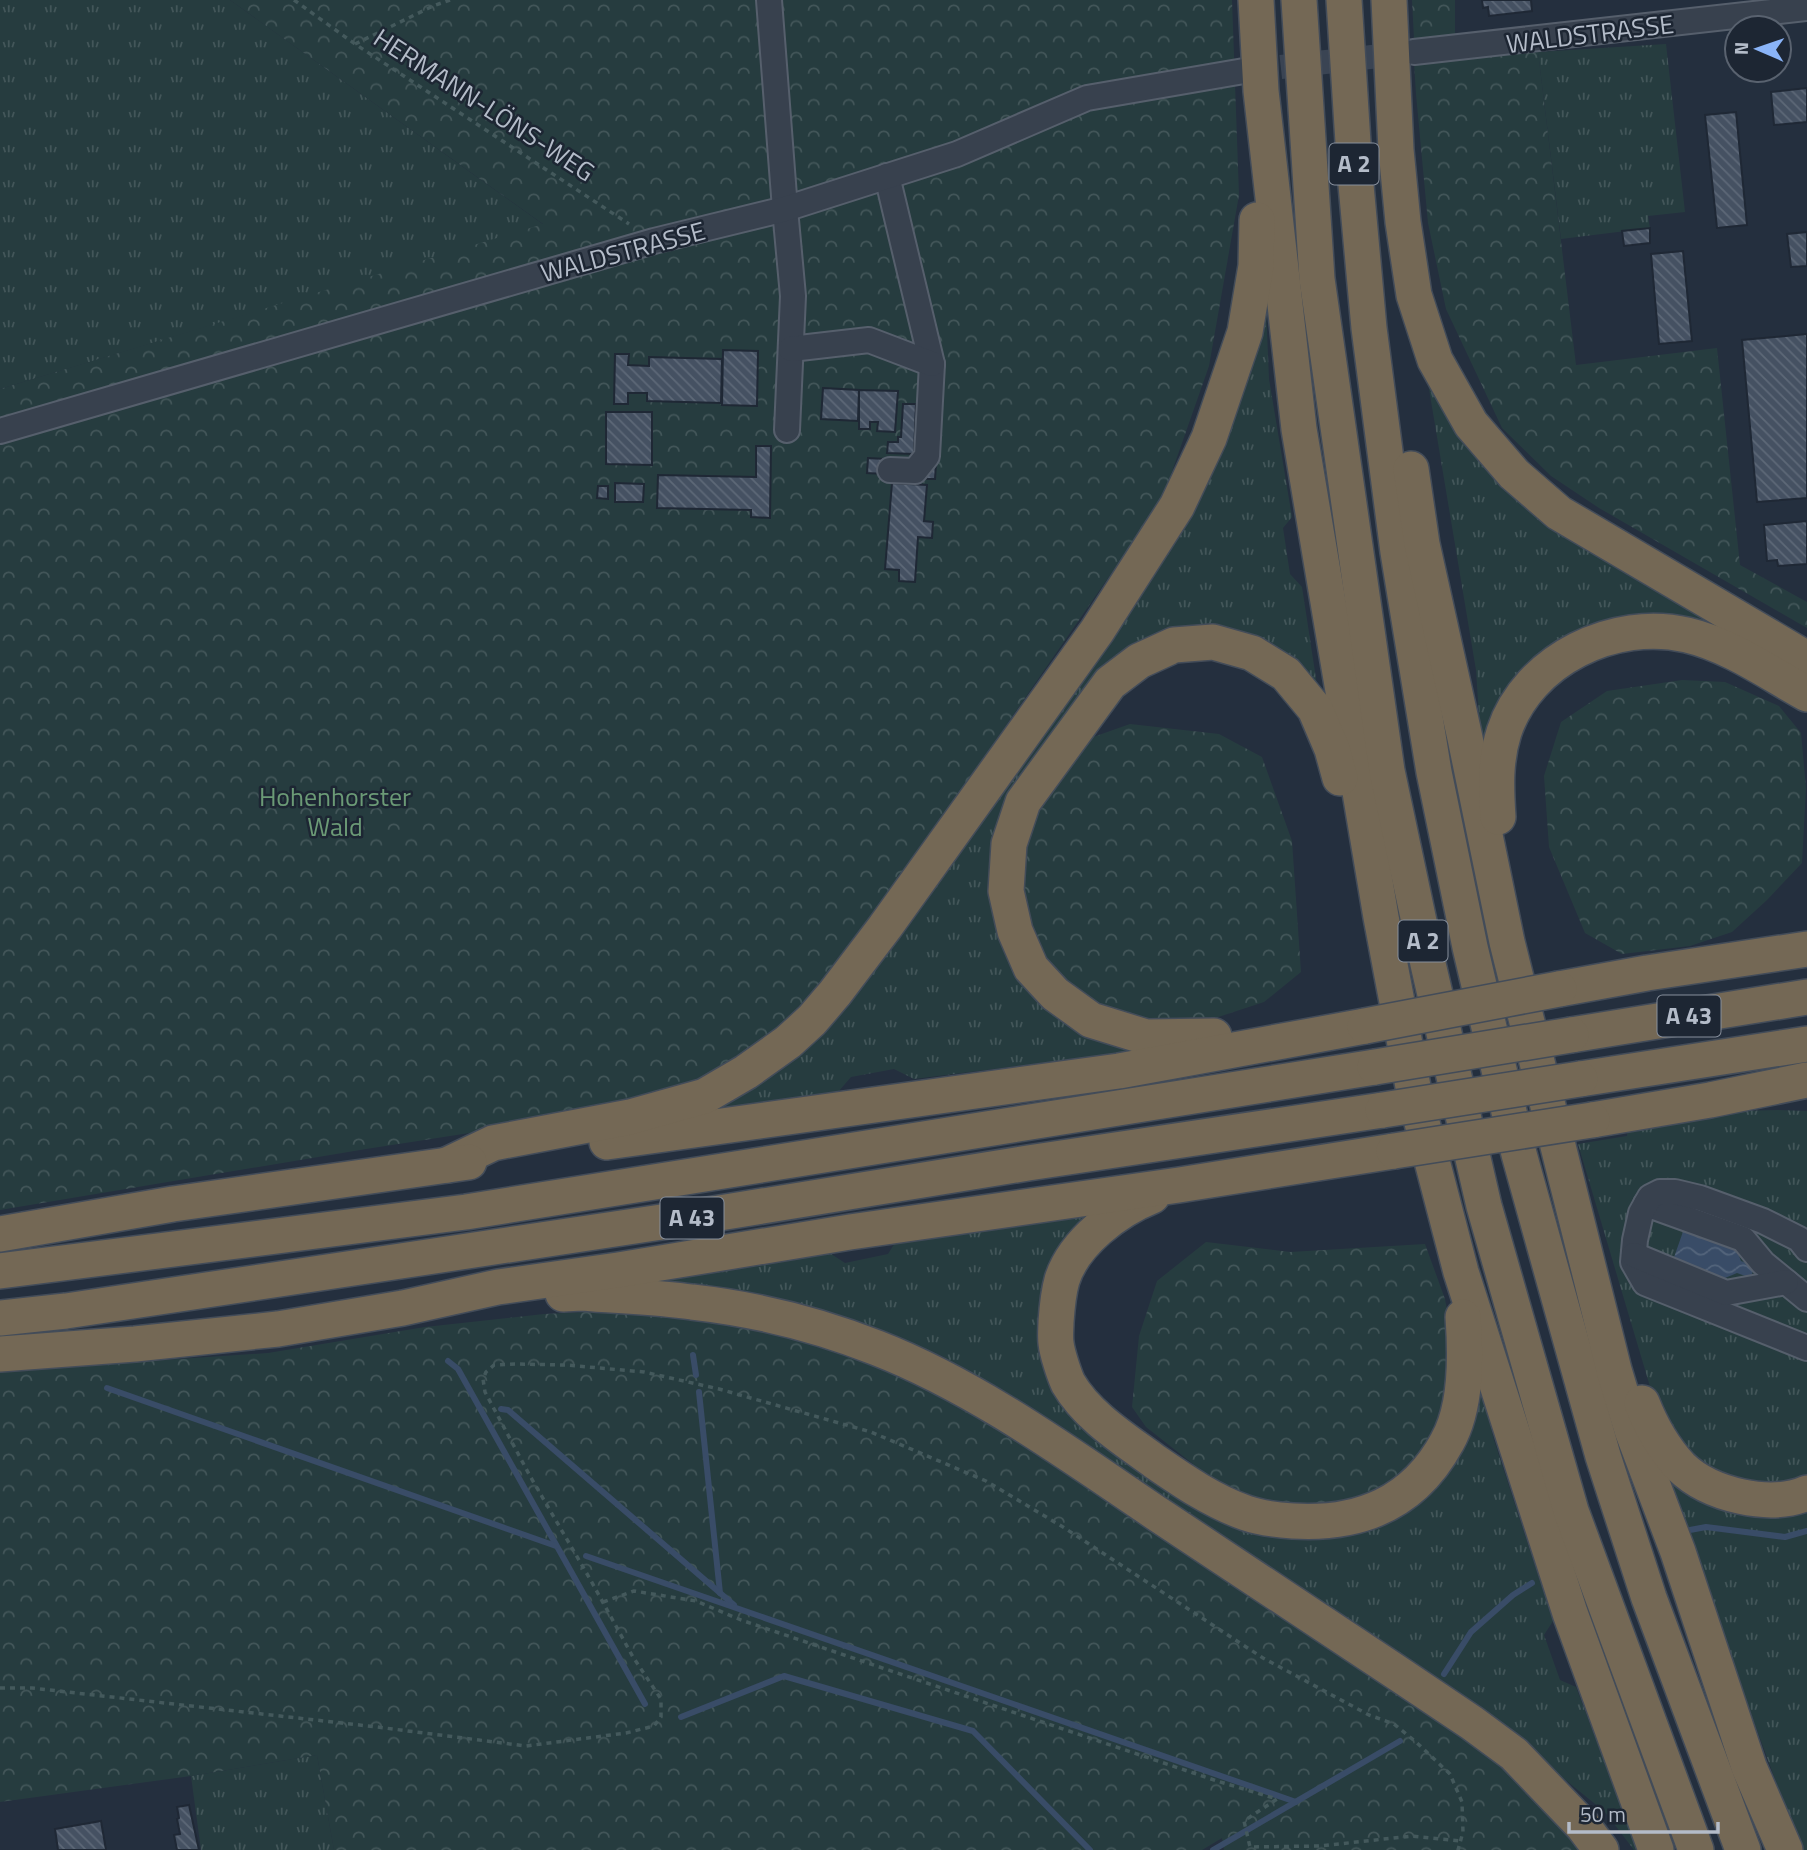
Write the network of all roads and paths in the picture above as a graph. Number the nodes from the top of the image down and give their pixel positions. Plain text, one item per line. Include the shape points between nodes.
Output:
1 (294, 0) edge
2 (450, 0) edge
3 (769, 0) edge
4 (1256, 0) edge
5 (1299, 0) edge
6 (1344, 0) edge
7 (1389, 0) edge
8 (1759, 7) edge
9 (1807, 8) edge
10 (355, 44) junction
11 (1414, 52) tunnel mouth
12 (1252, 81) junction
13 (887, 176) junction
14 (785, 209) junction
15 (654, 241) junction
16 (1369, 328) junction
17 (791, 349) junction
18 (932, 364) junction
19 (788, 430) dead end
20 (0, 431) edge
21 (890, 470) dead end
22 (1807, 659) edge
23 (1807, 694) edge
24 (1381, 917) junction
25 (1807, 932) edge
26 (1507, 942) junction
27 (1807, 949) edge
28 (1647, 974) junction
29 (1807, 997) edge
30 (1302, 1037) junction
31 (1807, 1044) edge
32 (1807, 1080) edge
33 (1710, 1100) junction
34 (1807, 1103) edge
35 (447, 1165) junction
36 (1179, 1185) junction
37 (1646, 1204) junction
38 (0, 1234) edge
39 (1804, 1243) edge
40 (1583, 1247) junction
41 (1634, 1255) junction
42 (0, 1271) edge
43 (1461, 1272) junction
44 (1786, 1282) junction
45 (1807, 1299) edge
46 (403, 1308) junction
47 (0, 1318) edge
48 (1807, 1348) edge
49 (0, 1354) edge
50 (1807, 1493) edge
51 (603, 1602) junction
52 (0, 1688) edge
53 (1461, 1840) junction
54 (1458, 1850) edge
55 (1601, 1850) edge
56 (1656, 1850) edge
57 (1696, 1850) edge
58 (1743, 1850) edge
59 (1785, 1850) edge

1 - 10 path, HERMANN-LÖNS-WEG
2 - 10 path
3 - 14 street
4 - 12 highway
5 - 57 highway, A 2 via 1317,279 1387,771 1428,964 1484,1206 1571,1511
6 - 16 highway, A 2
7 - 22 highway via 1396,150 1413,295 1435,360 1471,424 1514,474 1559,513
8 - 9 street, WALDSTRASSE
8 - 11 street, WALDSTRASSE
10 - 15 path, HERMANN-LÖNS-WEG
12 - 13 street, WALDSTRASSE via 1087,98 957,154
12 - 24 highway via 1299,429
12 - 35 highway via 1256,266 1245,332 1209,438 1188,484 1097,631 835,993 788,1042 705,1096 630,1117 493,1143
13 - 14 street, WALDSTRASSE
13 - 18 street
14 - 15 street, WALDSTRASSE
14 - 17 street via 793,296
15 - 20 street, WALDSTRASSE
16 - 26 highway via 1396,371 1422,544
16 - 58 highway, A 2 via 1398,552 1434,772 1469,947 1519,1154 1603,1456 1649,1598
17 - 18 street via 869,340
17 - 19 street
18 - 21 street via 927,456 915,471
23 - 26 highway via 1725,648 1687,635 1652,630 1615,635 1576,650 1552,667 1530,686 1515,708 1504,732 1495,774
24 - 30 highway via 1357,861 1332,749 1315,709 1286,674 1252,653 1213,642 1174,645 1139,661 1110,682 1023,802 1009,844 1006,891 1015,931 1031,968 1055,994 1091,1020 1146,1037
24 - 43 highway via 1414,1092
25 - 28 highway via 1772,945 1689,960
26 - 40 highway
27 - 28 highway
28 - 30 highway, bridge
29 - 42 highway, A 43, bridge via 466,1212
30 - 35 highway via 1119,1070
31 - 47 highway, A 43, bridge via 695,1217
32 - 33 highway
33 - 34 highway via 1779,1098
33 - 36 highway, bridge
35 - 38 highway
36 - 43 highway via 1136,1202 1101,1226 1074,1255 1057,1300 1056,1342 1068,1382 1086,1407 1184,1482 1248,1514 1318,1522 1357,1517 1388,1504 1415,1485 1448,1441 1460,1407 1466,1357
36 - 46 highway via 498,1287
37 - 39 street via 1660,1192 1700,1198 1763,1221
37 - 41 street
37 - 44 street via 1743,1239
40 - 50 highway via 1648,1420 1682,1467 1707,1484 1742,1496 1782,1500
40 - 59 highway via 1632,1430 1749,1767
41 - 44 street via 1726,1293
41 - 48 street via 1645,1283
43 - 56 highway via 1570,1613
44 - 45 street
46 - 49 highway via 278,1329
46 - 55 highway via 582,1293 693,1302 814,1327 918,1365 1061,1449 1472,1723 1514,1754
51 - 52 path via 662,1699 661,1717 654,1726 526,1746 32,1688
51 - 53 path via 634,1591 696,1601 1277,1799 1244,1821 1250,1847 1320,1846 1412,1836
51 - 53 path via 485,1392 486,1371 494,1366 566,1365 644,1372 719,1389 871,1432 986,1481 1263,1658 1394,1724 1450,1774 1462,1802
53 - 54 path

